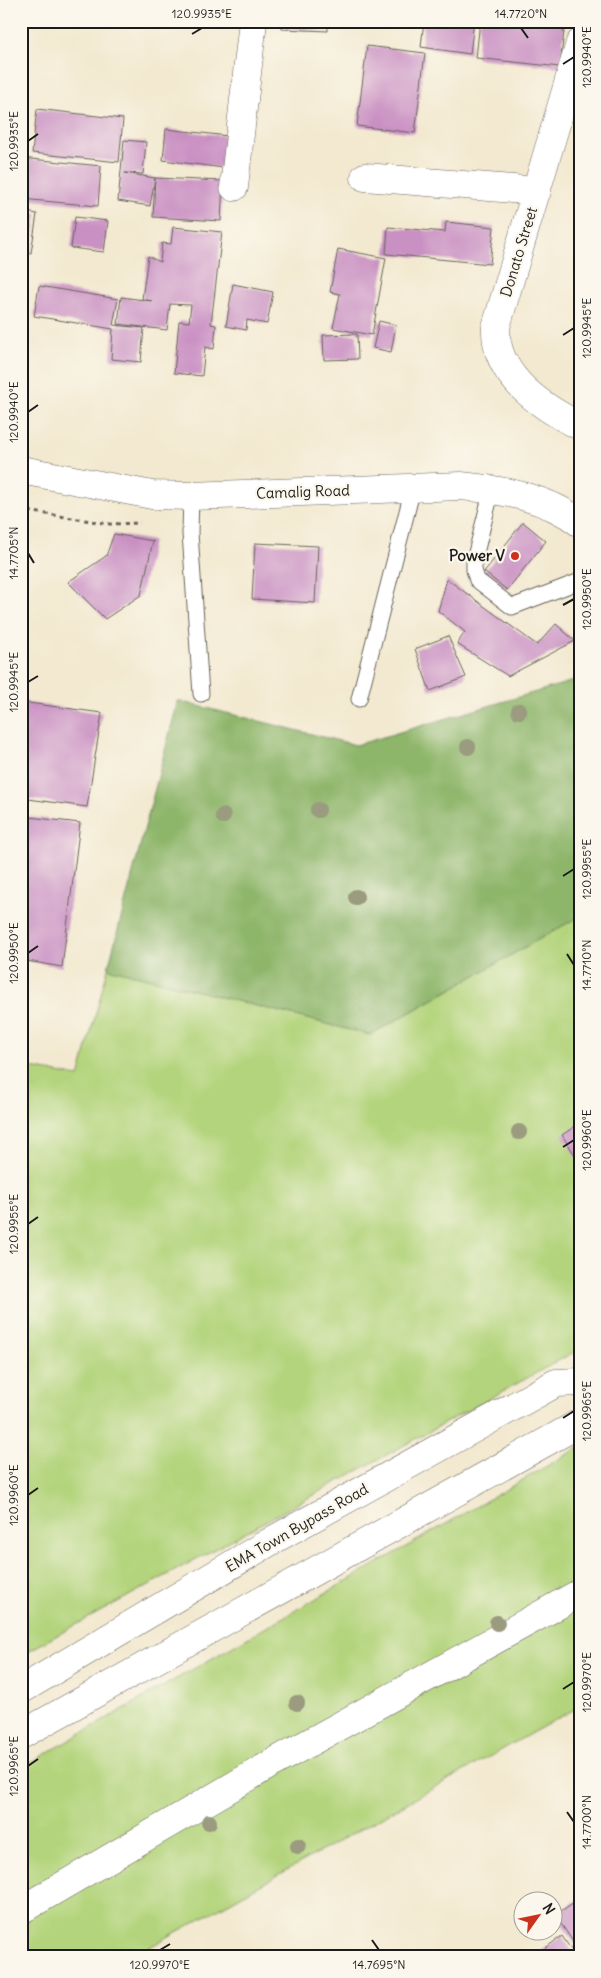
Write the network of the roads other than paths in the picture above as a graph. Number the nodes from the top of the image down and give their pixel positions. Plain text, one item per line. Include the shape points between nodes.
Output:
1 (253, 21) edge
2 (580, 43) edge
3 (365, 176) dead end
4 (234, 187) dead end
5 (537, 191) junction
6 (580, 426) edge
7 (21, 470) edge
8 (413, 488) junction
9 (492, 489) junction
10 (191, 496) junction
11 (580, 523) edge
12 (580, 581) edge
13 (201, 694) dead end
14 (359, 699) dead end
15 (580, 1382) edge
16 (580, 1423) edge
17 (580, 1593) edge
18 (21, 1690) edge
19 (21, 1735) edge
20 (21, 1910) edge

1 - 4 street
2 - 5 street, Donato Street
3 - 5 street
5 - 6 street, Donato Street via 496,327 496,341 500,358 516,381 554,413
7 - 10 street, Camalig Road via 152,495
8 - 9 street, Camalig Road via 461,486
8 - 10 street, Camalig Road
8 - 14 lane
9 - 11 street, Camalig Road via 531,498
9 - 12 lane via 474,562 477,580 512,607
10 - 13 lane via 190,533
15 - 18 street, EMA Town Bypass Road via 556,1382 273,1540
16 - 19 street
17 - 20 street via 276,1761

